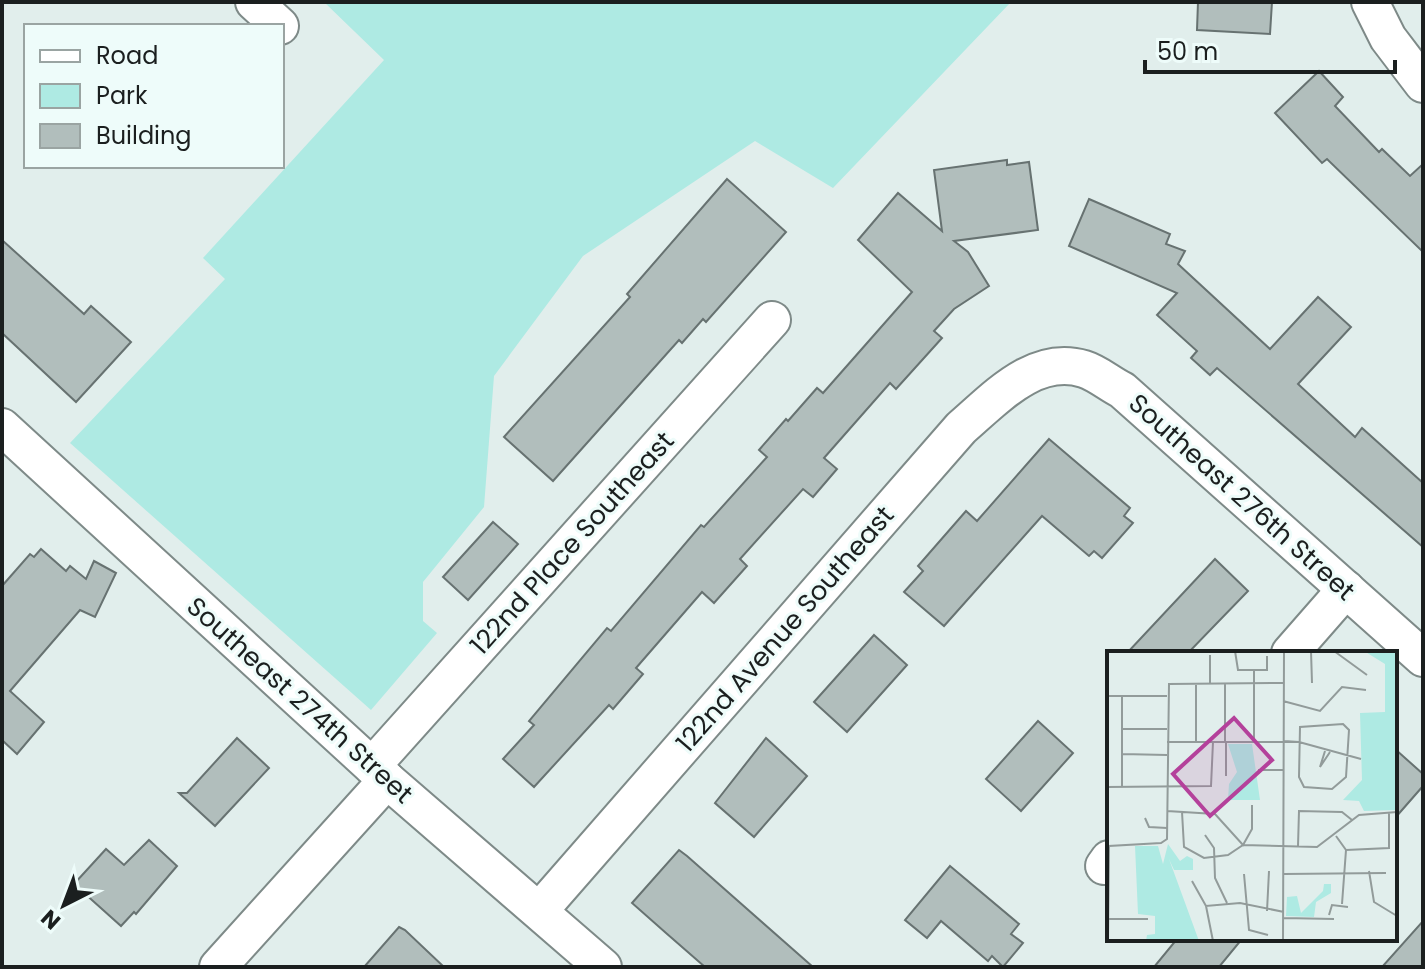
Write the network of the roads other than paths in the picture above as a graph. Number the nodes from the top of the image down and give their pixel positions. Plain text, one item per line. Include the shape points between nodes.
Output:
1 (254, 2) edge
2 (1370, 2) edge
3 (277, 24) edge
4 (1423, 84) edge
5 (772, 320) dead end
6 (1046, 366) joint
7 (7, 442) edge
8 (1346, 589) junction
9 (1292, 651) edge
10 (1423, 658) edge
11 (379, 773) junction
12 (540, 910) junction
13 (218, 967) edge
14 (603, 967) edge

1 - 3 street
2 - 4 street via 1388,38
5 - 11 street, 122nd Place Southeast
6 - 8 street, Southeast 276th Street via 1084,369 1122,390
6 - 12 street, 122nd Avenue Southeast via 1014,383 961,428
7 - 11 street, Southeast 274th Street
8 - 9 street
8 - 10 street, Southeast 276th Street
11 - 12 street, Southeast 274th Street
11 - 13 street
12 - 14 street, Southeast 274th Street

